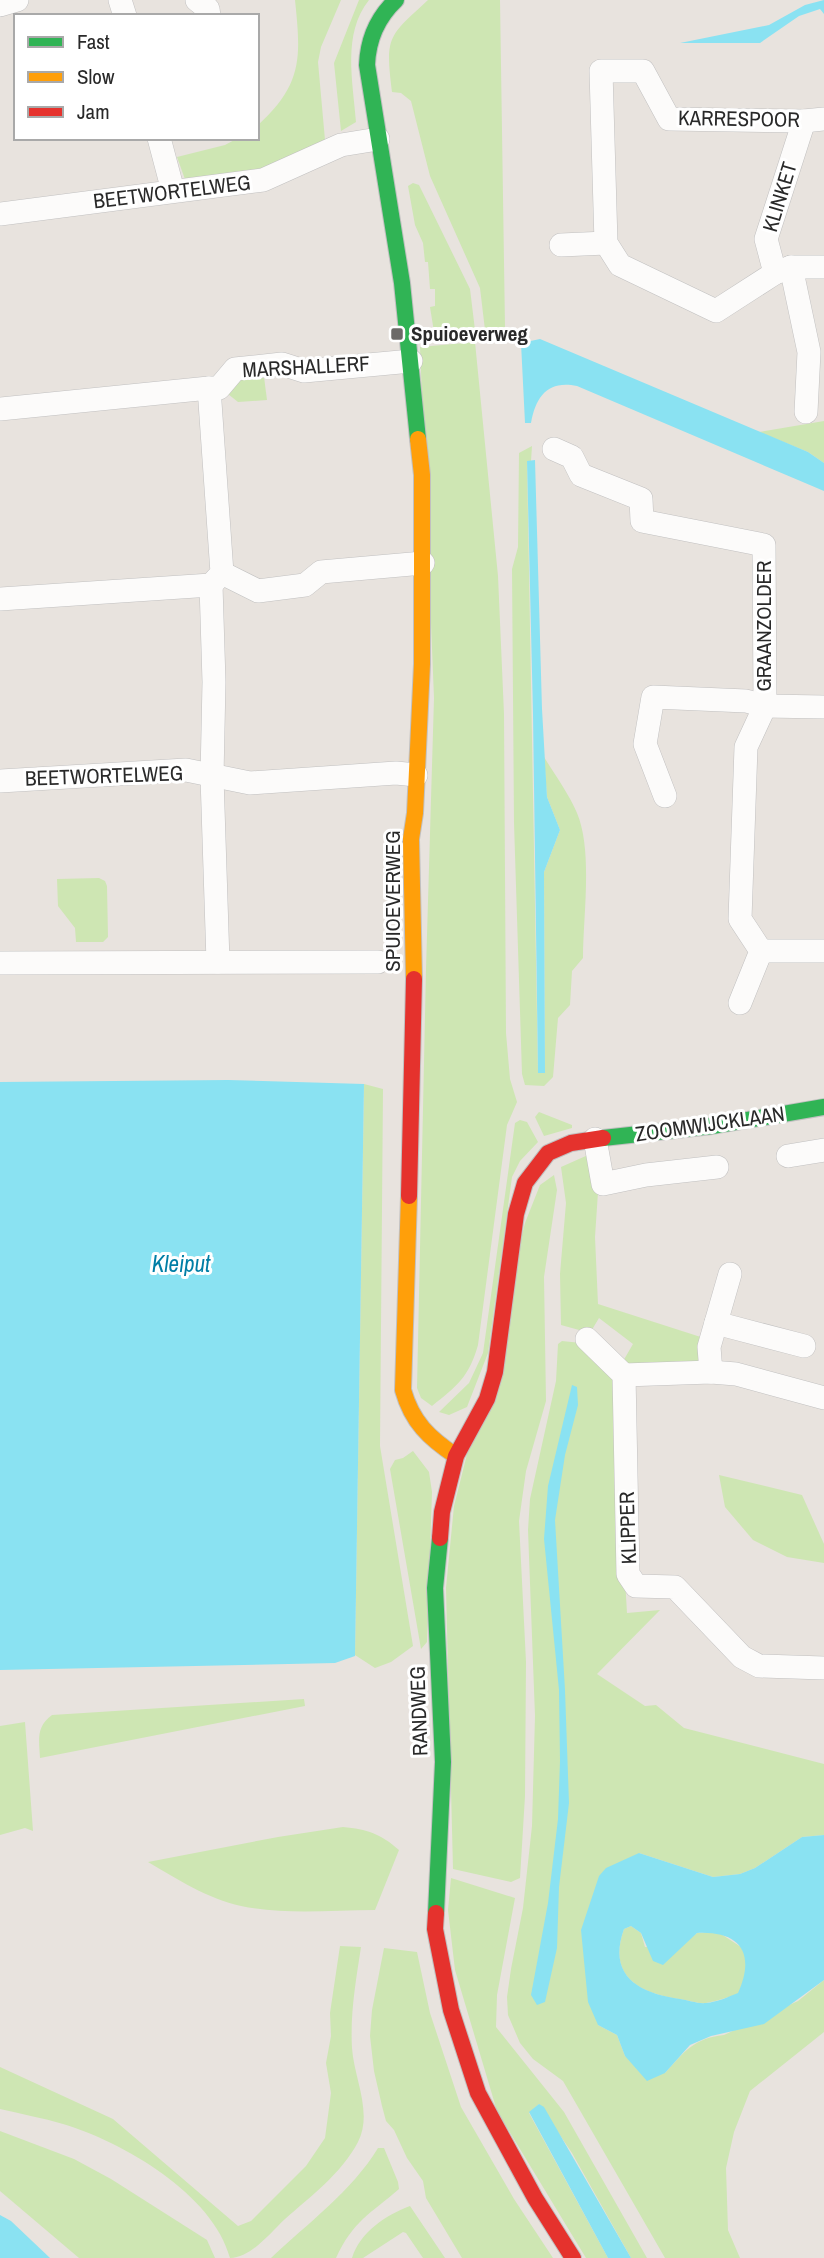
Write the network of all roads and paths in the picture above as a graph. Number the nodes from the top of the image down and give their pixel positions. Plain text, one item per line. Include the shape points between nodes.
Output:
1 (17, 0) edge
2 (197, 0) edge
3 (396, 0) edge
4 (0, 5) edge
5 (209, 14) edge
6 (814, 120) edge
7 (378, 139) junction
8 (160, 140) edge
9 (173, 191) junction
10 (0, 214) edge
11 (606, 243) junction
12 (561, 245) dead end
13 (824, 267) edge
14 (783, 270) junction
15 (411, 361) junction
16 (209, 388) junction
17 (0, 409) edge
18 (806, 412) dead end
19 (554, 449) dead end
20 (423, 564) junction
21 (216, 579) junction
22 (0, 599) edge
23 (765, 706) junction
24 (824, 707) edge
25 (416, 775) junction
26 (212, 777) junction
27 (0, 781) edge
28 (665, 796) dead end
29 (761, 951) junction
30 (824, 951) edge
31 (219, 962) junction
32 (378, 962) dead end
33 (0, 963) edge
34 (740, 1003) dead end
35 (824, 1107) edge
36 (595, 1139) junction
37 (824, 1150) edge
38 (548, 1153) joint
39 (788, 1156) dead end
40 (717, 1167) dead end
41 (730, 1274) dead end
42 (716, 1323) junction
43 (587, 1339) dead end
44 (804, 1346) dead end
45 (711, 1372) junction
46 (624, 1374) junction
47 (824, 1398) edge
48 (456, 1456) junction
49 (824, 1668) edge
50 (573, 2258) edge

1 - 4 street
2 - 5 street
3 - 7 street, SPUIOEVERWEG via 376,24 367,55
6 - 11 street, KARRESPOOR via 668,119 643,71 601,71
6 - 14 street, KLINKET via 766,239
7 - 9 street, BEETWORTELWEG via 341,145 263,180
7 - 15 street, SPUIOEVERWEG
8 - 9 street
9 - 10 street, BEETWORTELWEG
11 - 12 street
11 - 14 street via 620,265 716,311
13 - 14 street
14 - 18 street via 809,352
15 - 16 street, MARSHALLERF via 304,371 282,364 235,369 219,388
15 - 20 street, SPUIOEVERWEG via 422,474
16 - 17 street
16 - 21 street
19 - 23 street, GRAANZOLDER via 572,457 581,475 641,499 642,521 764,545
20 - 21 street via 321,572 305,585 258,591
20 - 25 street, SPUIOEVERWEG
21 - 22 street
21 - 26 street
23 - 24 street, GRAANZOLDER
23 - 28 street, GRAANZOLDER via 653,697 645,744
23 - 29 street, GRAANZOLDER via 746,747 740,919
25 - 26 street, BEETWORTELWEG via 250,783
25 - 48 street, SPUIOEVERWEG via 411,839 413,1094 403,1390 408,1410 421,1430
26 - 27 street, BEETWORTELWEG via 186,770
26 - 31 street
29 - 30 street
29 - 34 street
31 - 32 street
31 - 33 street
35 - 36 street, ZOOMWIJCKLAAN
36 - 38 street, ZOOMWIJCKLAAN
36 - 40 street, ZOOMWIJCKLAAN via 603,1184
37 - 39 street, ZOOMWIJCKLAAN
38 - 48 street, RANDWEG via 525,1183 516,1214 495,1372 487,1399
41 - 42 street
42 - 44 street
42 - 45 street via 709,1347
43 - 46 street
45 - 46 street
45 - 47 street via 736,1374
46 - 49 street, KLIPPER via 628,1574 636,1586 675,1587 742,1657 759,1666
48 - 50 street, RANDWEG via 442,1512 435,1588 443,1762 435,1929 451,2010 478,2093

